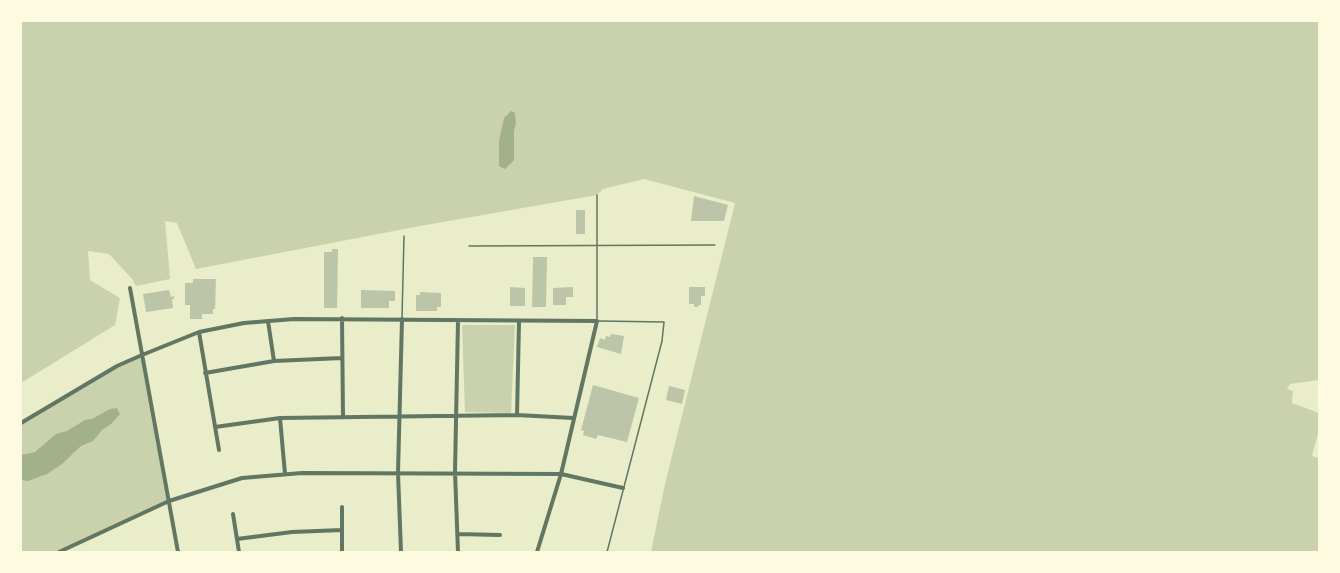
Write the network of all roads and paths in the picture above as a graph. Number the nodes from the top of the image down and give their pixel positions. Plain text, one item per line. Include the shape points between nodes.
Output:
1 (597, 195) dead end
2 (404, 236) dead end
3 (716, 245) dead end
4 (469, 246) dead end
5 (597, 246) junction
6 (130, 288) dead end
7 (342, 318) junction
8 (402, 319) junction
9 (268, 321) junction
10 (458, 321) junction
11 (597, 321) junction
12 (519, 322) junction
13 (199, 332) junction
14 (142, 355) junction
15 (342, 358) junction
16 (274, 361) junction
17 (205, 373) junction
18 (517, 415) junction
19 (399, 416) junction
20 (456, 416) junction
21 (343, 417) junction
22 (280, 418) junction
23 (573, 418) junction
24 (21, 423) edge
25 (215, 427) junction
26 (219, 450) dead end
27 (454, 472) junction
28 (399, 473) junction
29 (561, 474) junction
30 (285, 475) junction
31 (623, 488) junction
32 (169, 501) junction
33 (342, 507) dead end
34 (233, 514) dead end
35 (342, 530) junction
36 (457, 534) junction
37 (500, 535) dead end
38 (237, 538) junction
39 (59, 552) edge
40 (178, 552) edge
41 (239, 552) edge
42 (342, 552) edge
43 (401, 552) edge
44 (458, 552) edge
45 (537, 552) edge
46 (607, 552) edge

1 - 5 lane
2 - 8 lane
3 - 5 lane
4 - 5 lane
5 - 11 lane
6 - 14 street
7 - 8 street
7 - 9 street
7 - 15 street
8 - 10 street
8 - 19 street
9 - 13 street
9 - 16 street
10 - 12 street
10 - 20 street
11 - 12 street
11 - 23 street
11 - 31 lane via 664,322 663,341
12 - 18 street
13 - 14 street
13 - 17 street
14 - 24 street
14 - 32 street
15 - 16 street
15 - 21 street
16 - 17 street
17 - 25 street
18 - 20 street
18 - 23 street
19 - 20 street
19 - 21 street
19 - 28 street
20 - 27 street
21 - 22 street
22 - 25 street
22 - 30 street
23 - 29 street
25 - 26 street
27 - 28 street
27 - 29 street
27 - 36 street
28 - 30 street
28 - 43 street
29 - 31 street
29 - 45 street
30 - 32 street via 242,478
31 - 46 lane
32 - 39 street
32 - 40 street
33 - 35 street
34 - 38 street
35 - 38 street
35 - 42 street
36 - 37 street
36 - 44 street
38 - 41 street

